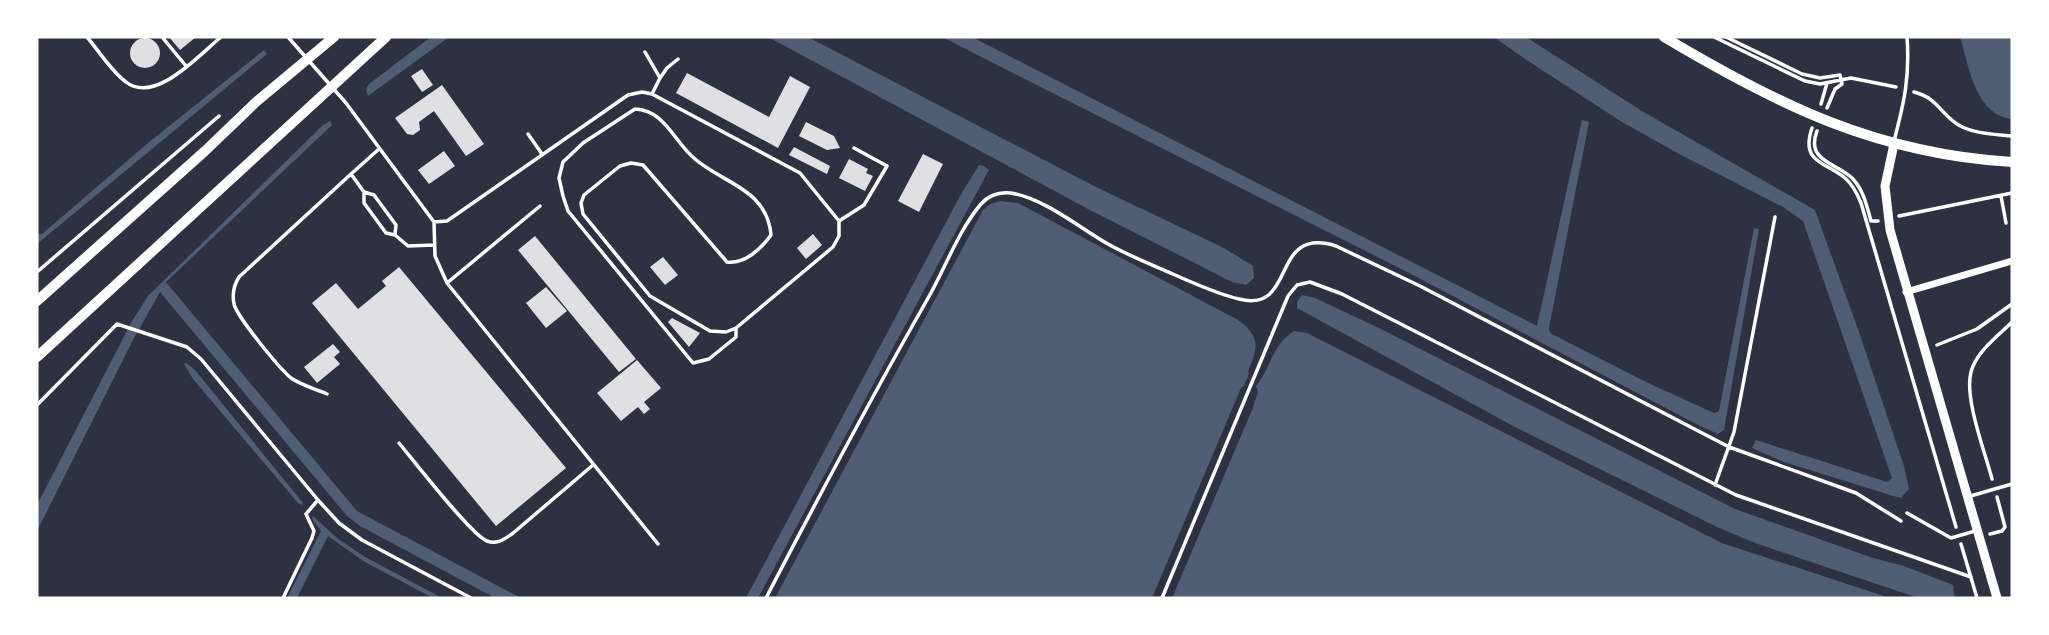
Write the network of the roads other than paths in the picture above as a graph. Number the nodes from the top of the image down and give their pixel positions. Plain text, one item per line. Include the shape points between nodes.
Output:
1 (88, 37) edge
2 (162, 37) edge
3 (221, 37) edge
4 (288, 37) edge
5 (334, 37) edge
6 (386, 37) edge
7 (1664, 37) edge
8 (1907, 37) edge
9 (645, 52) dead end
10 (678, 58) dead end
11 (306, 60) junction
12 (186, 66) junction
13 (660, 78) junction
14 (331, 86) junction
15 (652, 94) junction
16 (528, 134) dead end
17 (1894, 144) junction
18 (854, 148) dead end
19 (379, 149) junction
20 (542, 154) junction
21 (2012, 162) edge
22 (351, 174) junction
23 (364, 192) junction
24 (540, 206) dead end
25 (839, 221) junction
26 (433, 222) junction
27 (395, 235) junction
28 (434, 245) junction
29 (2012, 261) edge
30 (447, 284) junction
31 (1906, 292) junction
32 (37, 301) edge
33 (736, 328) junction
34 (37, 357) edge
35 (327, 394) dead end
36 (398, 443) dead end
37 (593, 465) junction
38 (2012, 484) edge
39 (1966, 497) junction
40 (1907, 513) dead end
41 (1977, 534) junction
42 (659, 544) dead end
43 (1997, 598) edge

1 - 12 lane via 126,83 135,87 157,86
2 - 12 lane
3 - 12 lane
4 - 11 lane
5 - 11 main road
6 - 14 main road
7 - 17 main road via 1816,118
8 - 17 lane via 1907,90
9 - 13 lane
10 - 13 lane
11 - 14 lane
11 - 32 main road
13 - 15 lane
14 - 19 lane
14 - 34 main road
15 - 20 lane via 628,95
15 - 25 lane via 800,173
16 - 20 lane
17 - 21 main road
17 - 31 street via 1885,200
18 - 25 lane via 887,166 864,205
19 - 22 lane
19 - 26 lane
20 - 26 lane via 447,221
22 - 23 lane
22 - 35 lane via 243,273 234,287 238,314 288,375
23 - 27 lane via 364,203 386,233
23 - 27 lane via 374,195 396,225
24 - 30 lane
25 - 33 lane via 833,247
26 - 28 lane
27 - 28 lane via 408,246
28 - 30 lane
29 - 31 street
30 - 37 lane
31 - 39 street
33 - 33 lane via 710,331 650,296 583,214 584,195 620,166 631,163 643,165 727,262 737,263 771,235 770,222 760,205 741,186 693,158 657,115 635,109 563,162 559,178 568,211 693,363 709,359 736,337
36 - 37 lane via 469,526 490,543 512,534
37 - 42 lane
38 - 39 lane
39 - 41 street
40 - 41 lane via 1951,538
41 - 43 street

